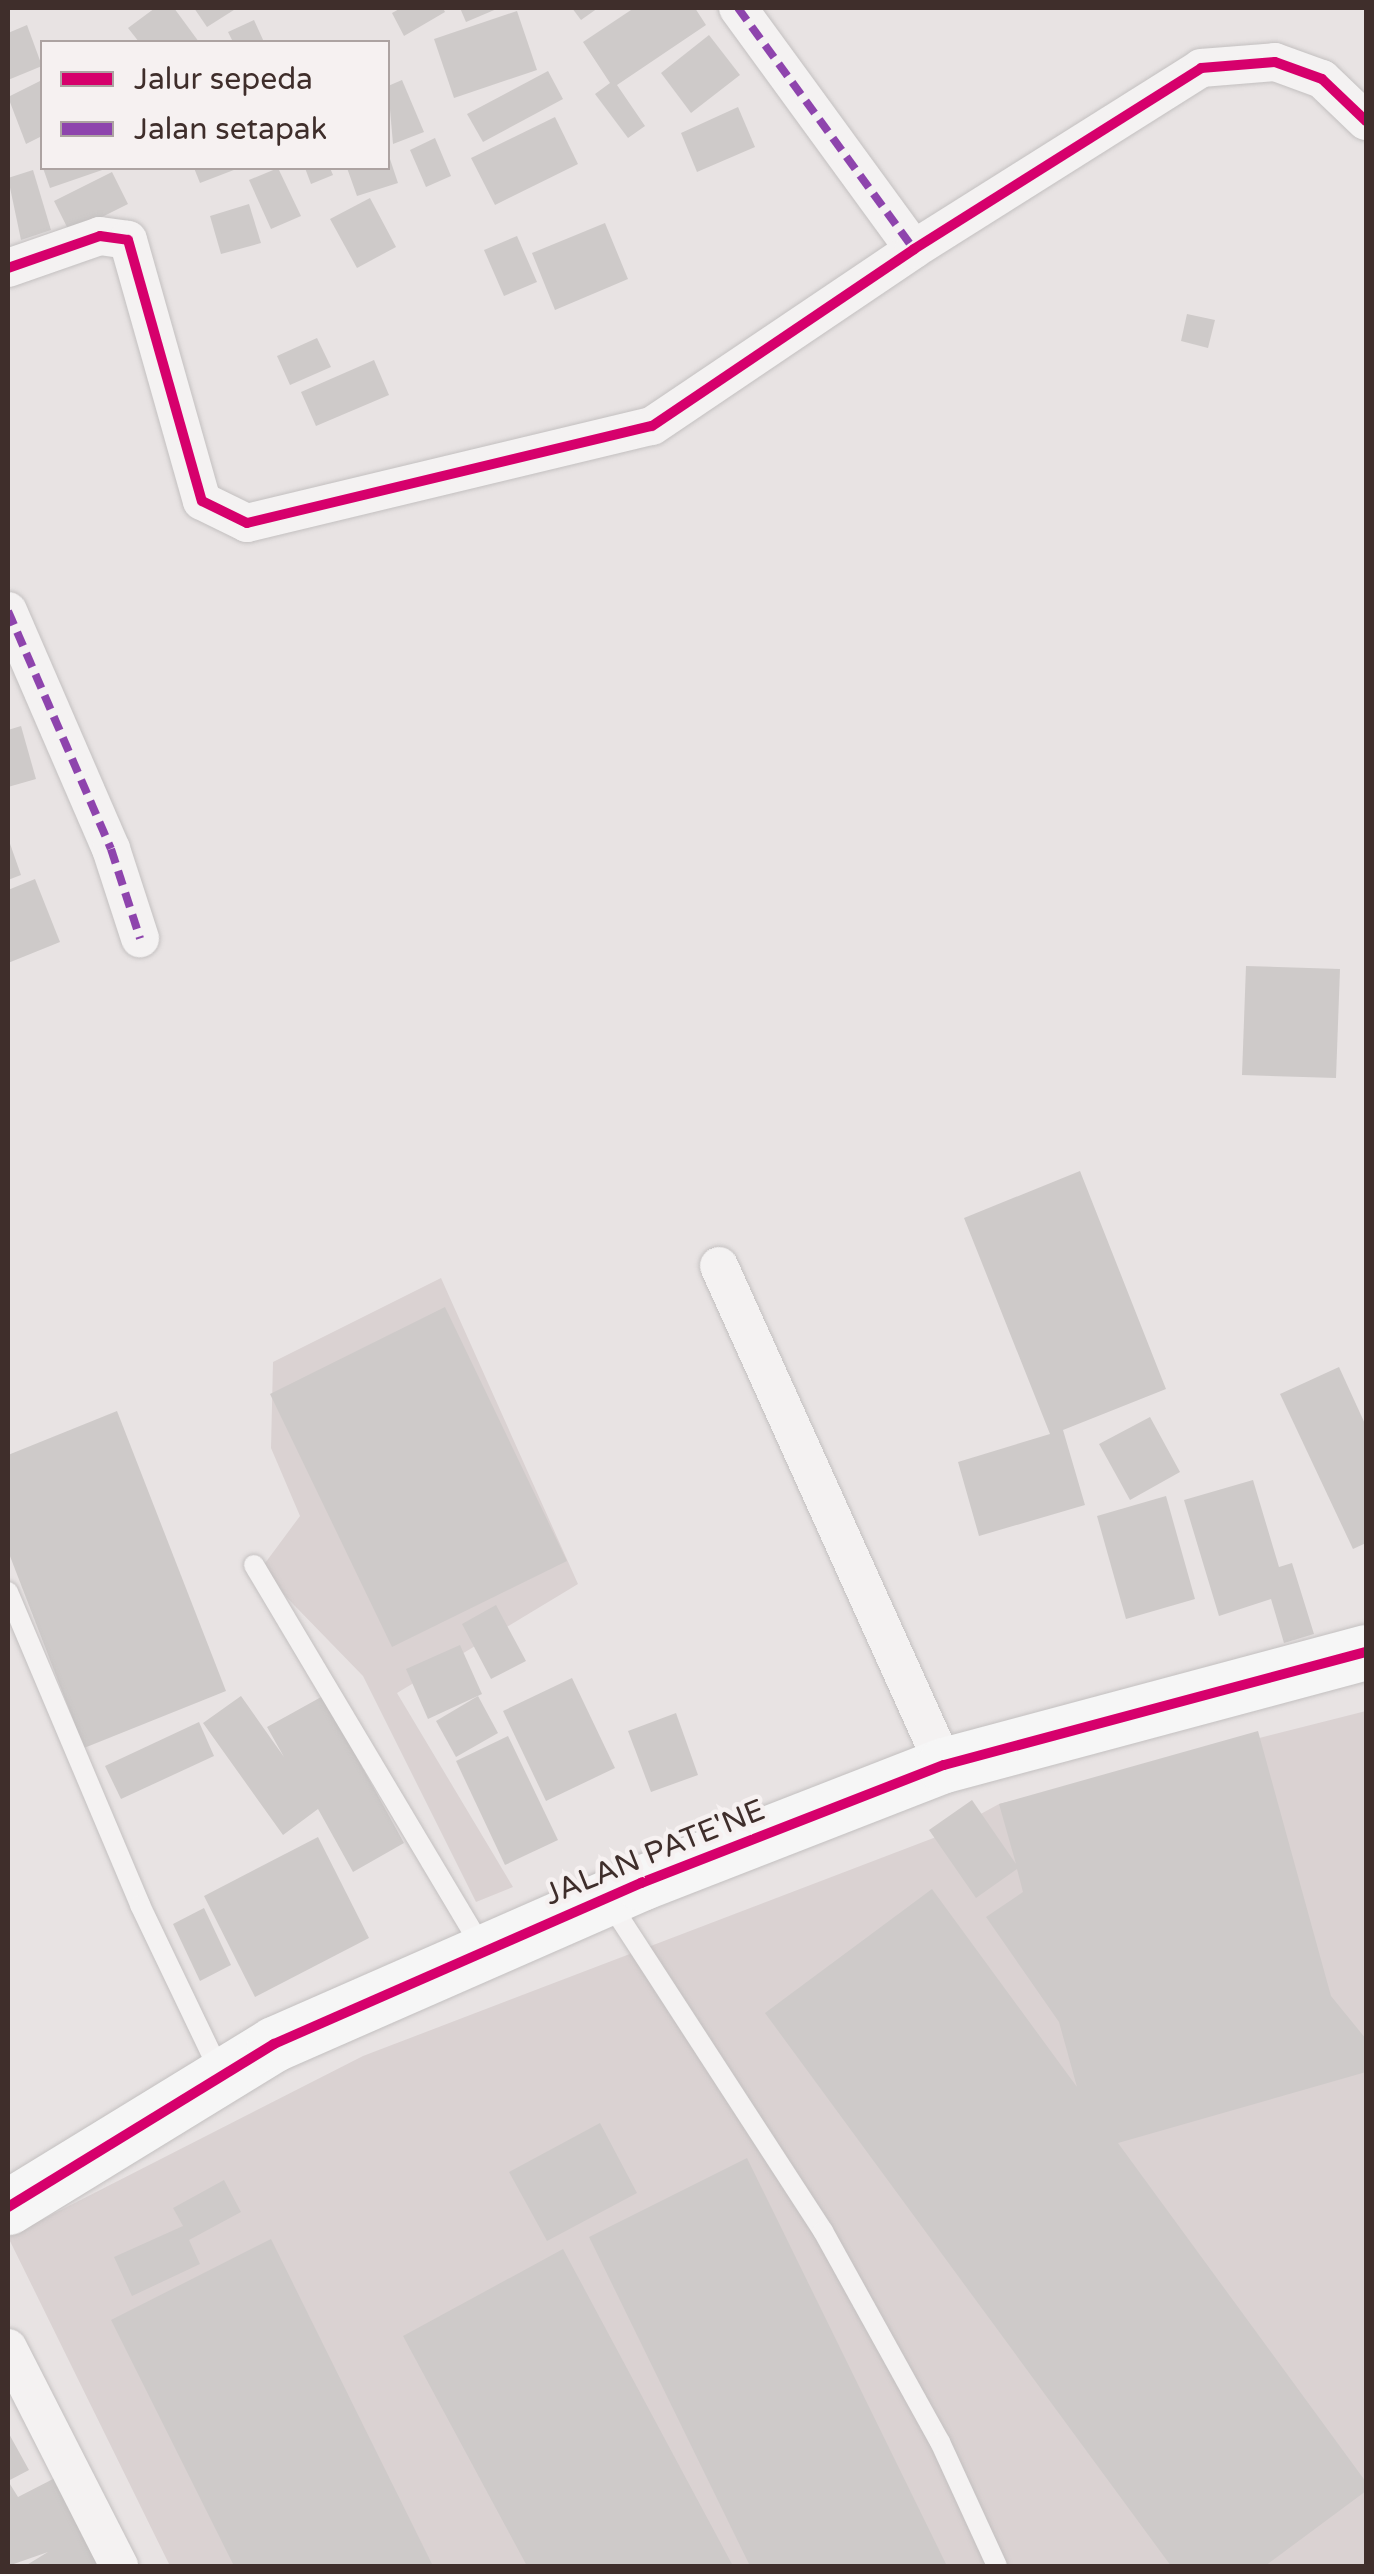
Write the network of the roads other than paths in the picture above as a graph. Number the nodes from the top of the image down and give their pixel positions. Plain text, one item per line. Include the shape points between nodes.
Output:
1 (738, 8) edge
2 (1366, 121) edge
3 (914, 248) junction
4 (8, 268) edge
5 (8, 611) edge
6 (140, 938) dead end
7 (719, 1266) dead end
8 (254, 1566) dead end
9 (8, 1592) edge
10 (1366, 1652) edge
11 (944, 1765) junction
12 (607, 1898) junction
13 (484, 1951) junction
14 (222, 2076) junction
15 (8, 2207) edge
16 (8, 2348) edge
17 (119, 2566) edge
18 (997, 2566) edge

1 - 3 street
2 - 3 street via 1337,89 1275,62 1201,68
3 - 4 street via 652,426 247,523 202,501 128,240 100,236
5 - 6 street via 110,849
7 - 11 street
8 - 13 lane
9 - 14 lane via 140,1905
10 - 11 street, JALAN PATE'NE
11 - 12 street, JALAN PATE'NE
12 - 13 street, JALAN PATE'NE
12 - 18 lane via 823,2231 940,2442
13 - 14 street, JALAN PATE'NE via 274,2044
14 - 15 street, JALAN PATE'NE
16 - 17 street

